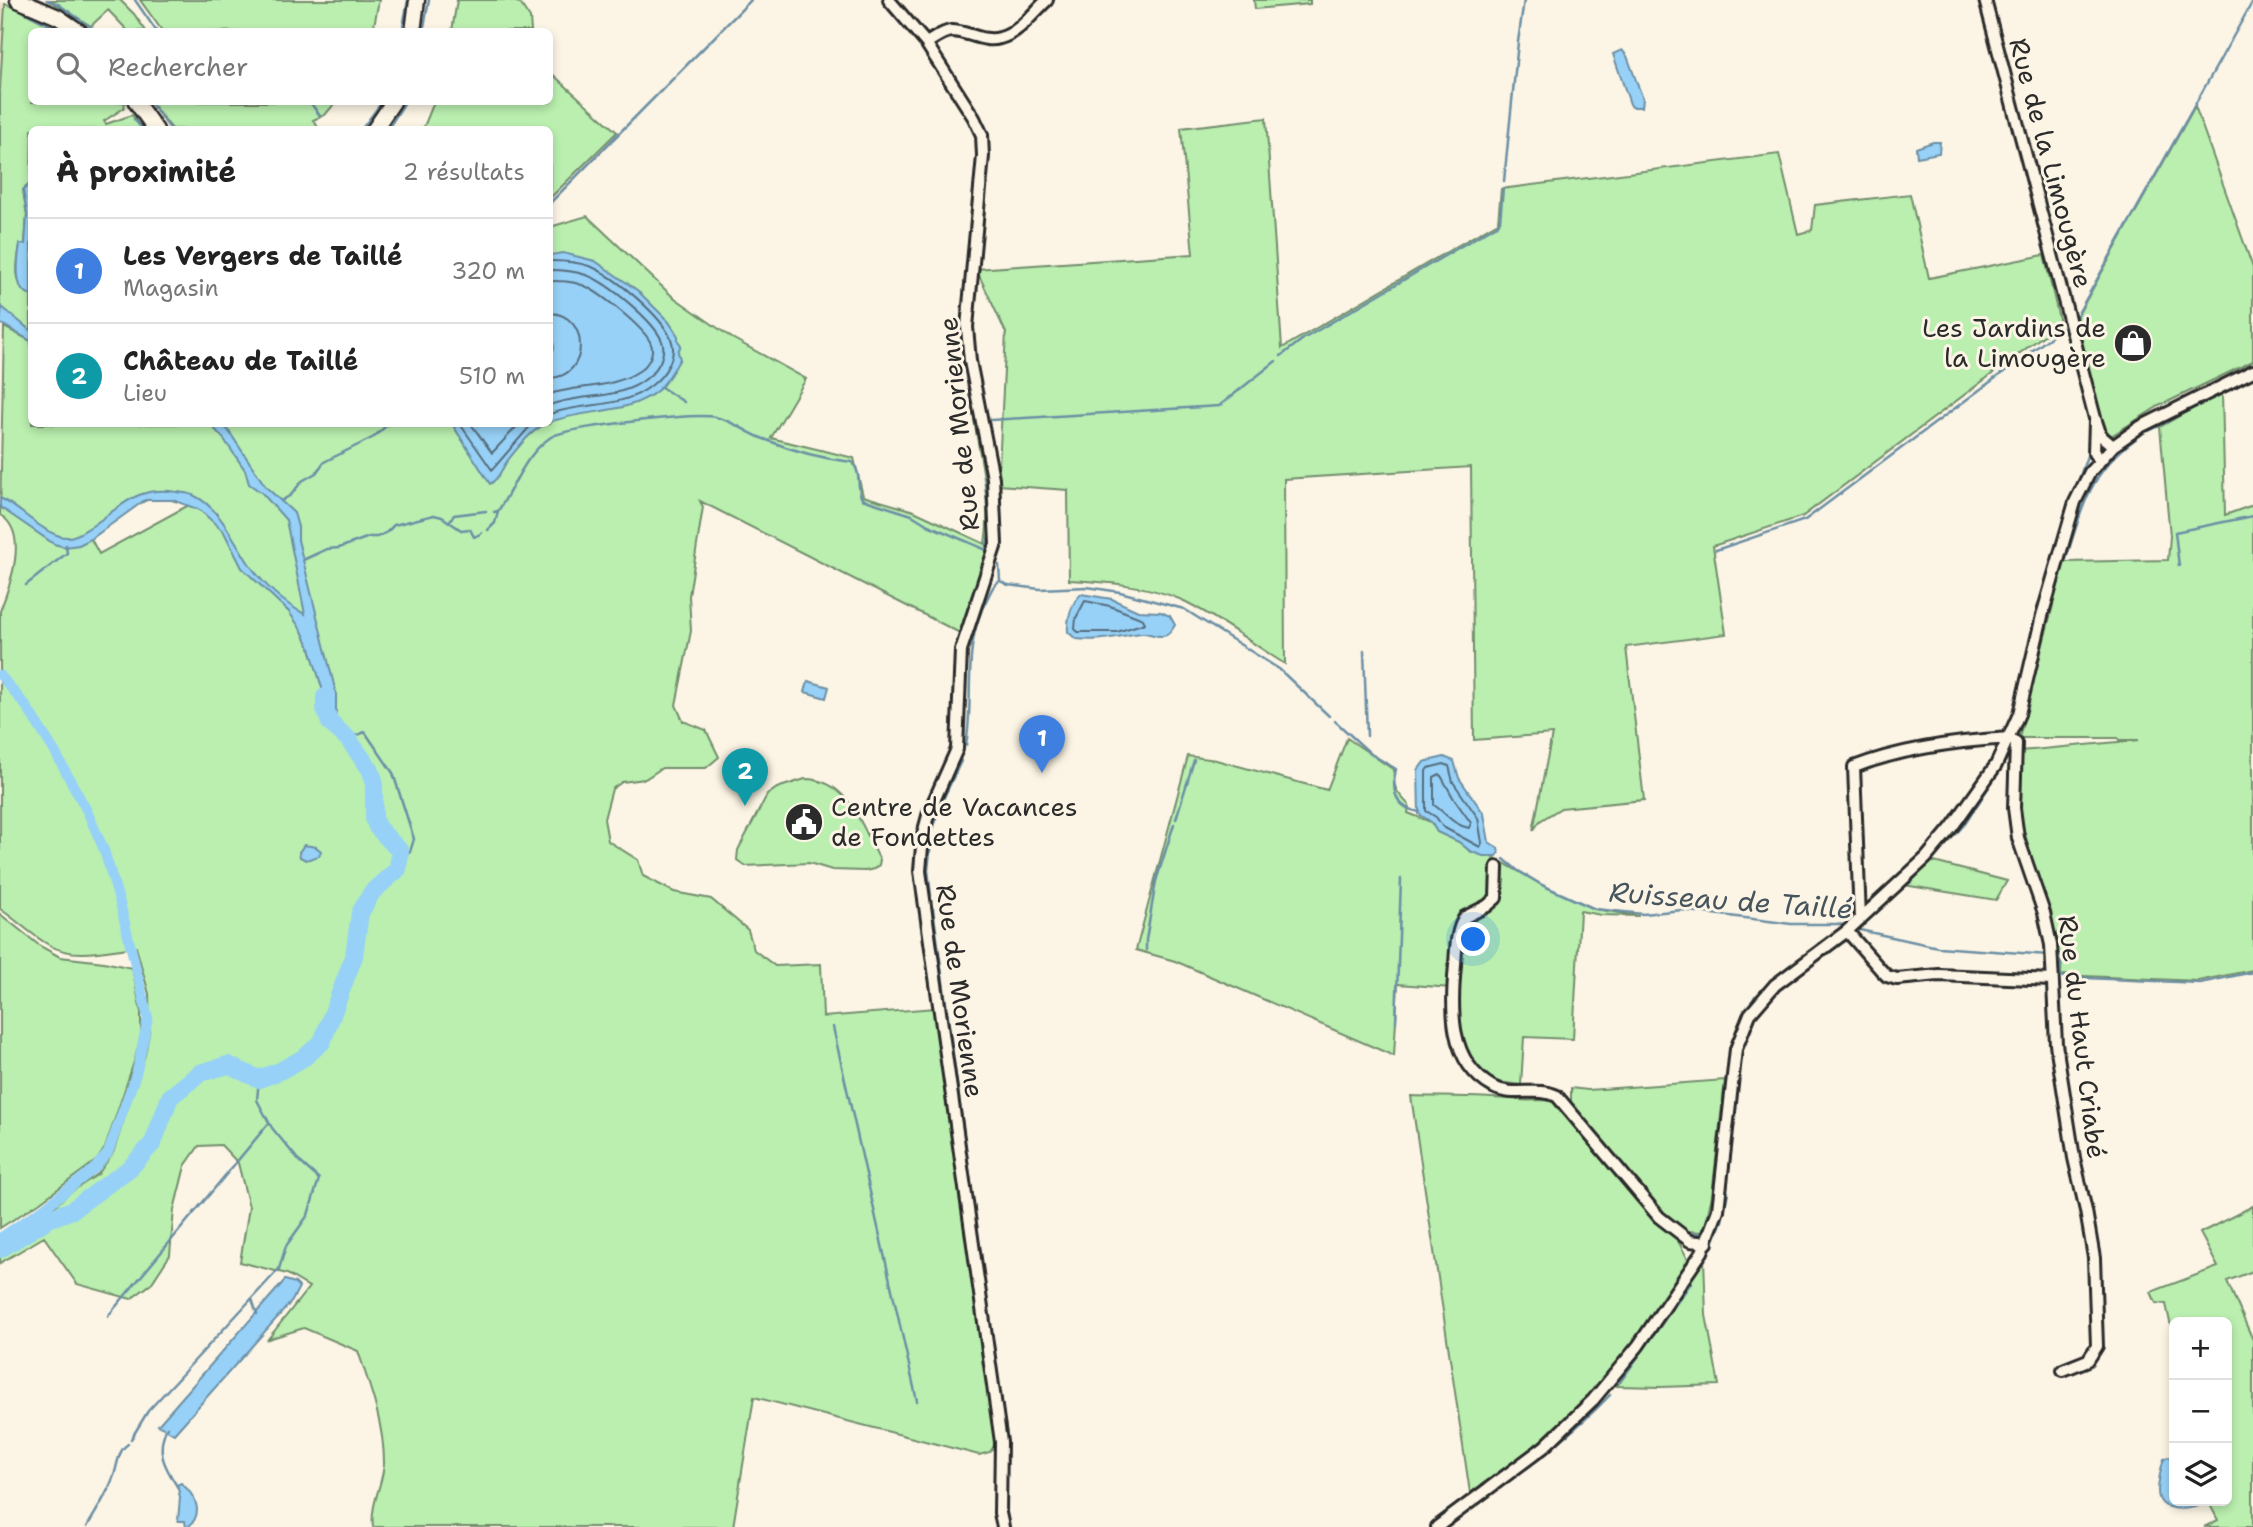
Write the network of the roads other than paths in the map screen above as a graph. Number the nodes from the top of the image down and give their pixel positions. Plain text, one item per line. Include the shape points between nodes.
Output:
1 (18, 0) edge
2 (418, 0) edge
3 (889, 0) edge
4 (1048, 0) edge
5 (1985, 0) edge
6 (74, 28) edge
7 (413, 28) edge
8 (926, 43) junction
9 (138, 105) edge
10 (391, 105) edge
11 (153, 126) edge
12 (377, 126) edge
13 (2253, 371) edge
14 (2095, 418) junction
15 (2113, 446) junction
16 (2099, 460) junction
17 (2010, 738) junction
18 (1497, 867) dead end
19 (1852, 927) junction
20 (2051, 980) junction
21 (1707, 1243) junction
22 (2063, 1370) dead end
23 (1003, 1527) edge
24 (1437, 1527) edge

1 - 6 main road
2 - 7 main road
3 - 8 street, Rue de Morienne
4 - 8 street via 999,39 951,32
5 - 14 street, Rue de la Limougère
8 - 23 street, Rue de Morienne via 982,135 967,327 993,478 996,544 961,650 957,749 929,812 920,871 1001,1442
9 - 11 main road
10 - 12 main road
13 - 15 street via 2171,410
14 - 15 street, Rue de la Limougère via 2101,436
14 - 16 street, Rue de la Limougère via 2094,453
15 - 16 street
16 - 17 street via 2076,502
17 - 19 street via 1952,827 1926,858
17 - 19 street via 1882,756 1854,767
17 - 20 street, Rue du Haut Criabé via 2016,743 2018,838 2046,922
18 - 21 street via 1496,898 1465,917 1456,948 1452,1018 1462,1054 1493,1087 1557,1096 1659,1217 1690,1241
19 - 20 street via 1881,970 1897,979 1939,975
19 - 21 street via 1775,985 1749,1014 1736,1049 1718,1210
20 - 22 street, Rue du Haut Criabé via 2056,1044 2096,1291 2095,1351 2083,1363
21 - 24 street via 1638,1346 1593,1400 1544,1447

